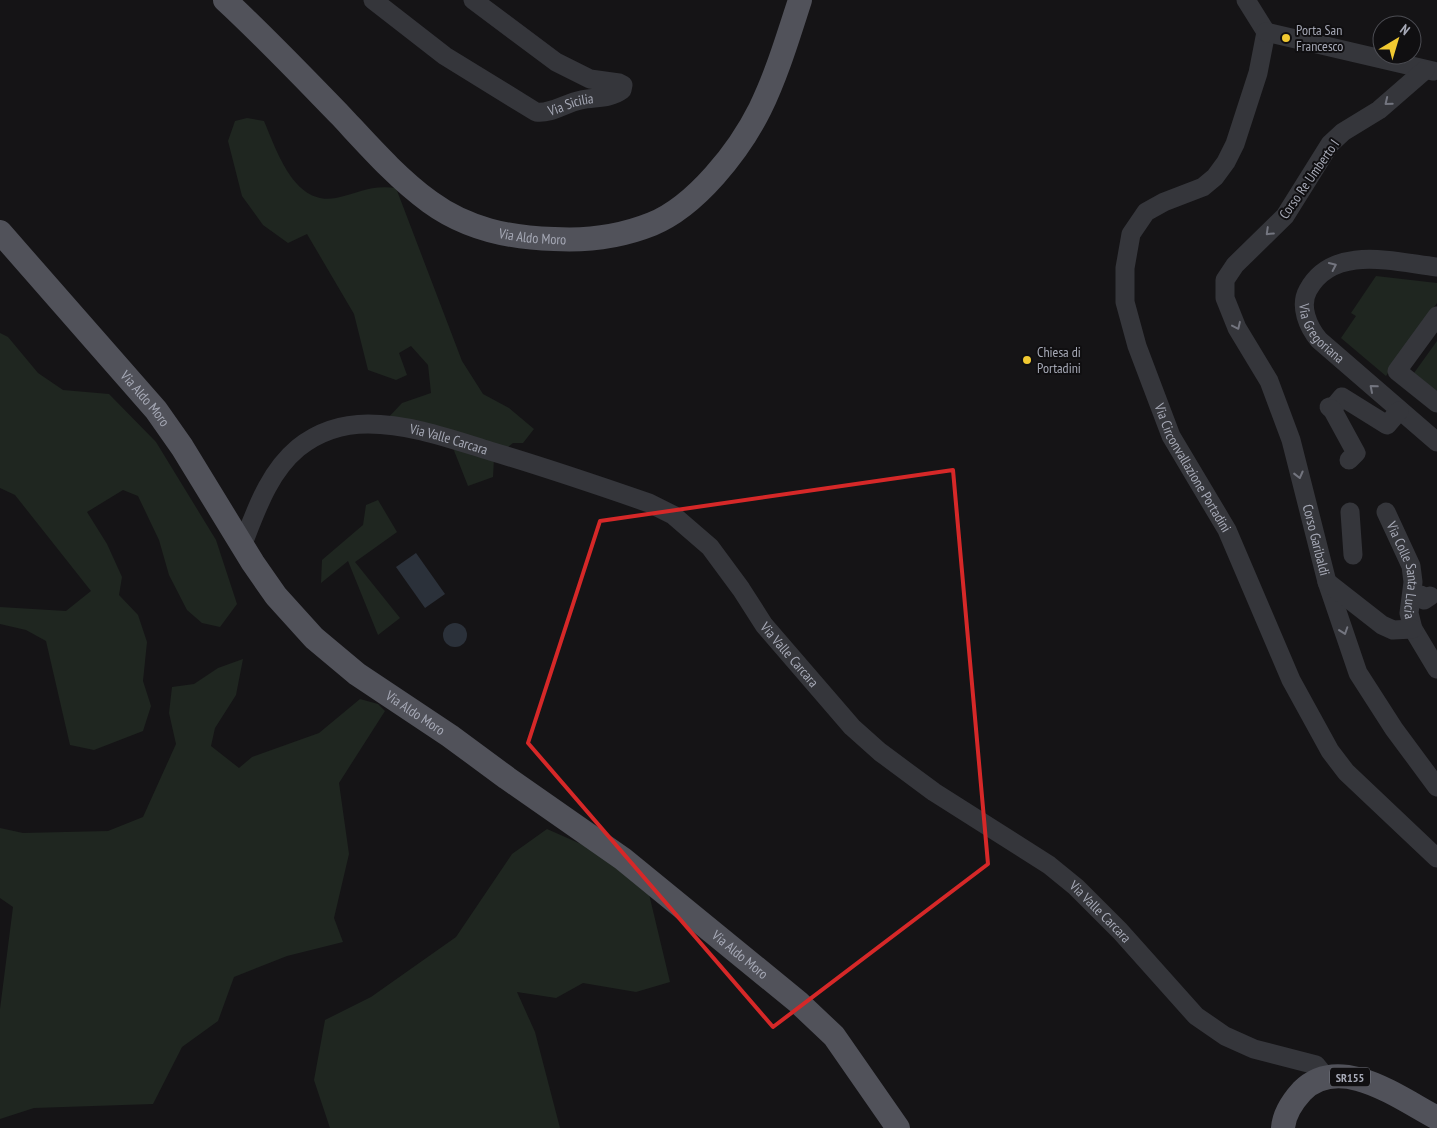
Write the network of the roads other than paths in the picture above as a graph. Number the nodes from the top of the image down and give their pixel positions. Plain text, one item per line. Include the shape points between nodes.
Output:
1 (225, 0) edge
2 (373, 0) edge
3 (473, 0) edge
4 (800, 0) edge
5 (1253, 2) edge
6 (1266, 32) junction
7 (1431, 71) edge
8 (0, 232) edge
9 (1437, 267) edge
10 (1225, 280) joint
11 (1437, 316) edge
12 (1437, 403) edge
13 (1399, 411) junction
14 (1437, 442) edge
15 (1349, 460) dead end
16 (1350, 512) dead end
17 (1386, 512) dead end
18 (242, 546) junction
19 (1353, 555) dead end
20 (1327, 582) junction
21 (1413, 629) junction
22 (1435, 665) edge
23 (1437, 787) edge
24 (1437, 858) edge
25 (1325, 1076) junction
26 (1437, 1118) edge
27 (898, 1128) edge
28 (1283, 1128) edge

1 - 4 main road, Via Aldo Moro via 385,163 430,202 477,229 524,238 577,240 618,234 653,223 680,206 708,182 738,147 760,110
2 - 3 street, Via Sicilia via 445,56 536,112 599,99 622,90 619,83 590,79 556,62
5 - 6 street
6 - 7 street
6 - 24 street, Via Circonvallazione Portadini via 1258,73 1226,162 1203,187 1146,212 1131,234 1125,268 1125,302 1137,346 1171,436 1233,531 1291,680 1333,755 1346,772
7 -> 10 street, Corso Re Umberto I via 1330,144 1285,216 1235,265
8 - 18 main road, Via Aldo Moro via 156,410
13 -> 9 street, Via Gregoriana via 1318,340 1310,330 1305,295 1320,274 1342,262 1377,260
10 -> 20 street, Corso Garibaldi via 1225,298 1237,328 1269,381 1291,440
11 - 12 street via 1398,371
13 - 14 street, Via Gregoriana
13 - 15 street via 1387,425 1342,397 1331,408 1356,453
16 - 19 street
17 - 21 street, Via Colle Santa Lucia via 1411,566 1413,582 1421,598 1409,613
18 - 25 street, Via Valle Carcara via 262,496 278,468 298,448 328,431 346,426 400,426 452,439 650,503 673,515 710,547 764,625 852,728 880,752 934,792 1049,865 1120,931 1196,1016 1208,1025 1254,1049 1316,1065
18 - 27 main road, Via Aldo Moro via 291,614 350,668 623,859 798,1002 834,1036
20 - 21 street via 1382,625 1393,630
20 -> 23 street, Corso Garibaldi via 1358,673
21 - 22 street
25 - 26 main road, SR155 via 1345,1076 1368,1082
25 - 28 main road, SR155 via 1311,1082 1294,1099

